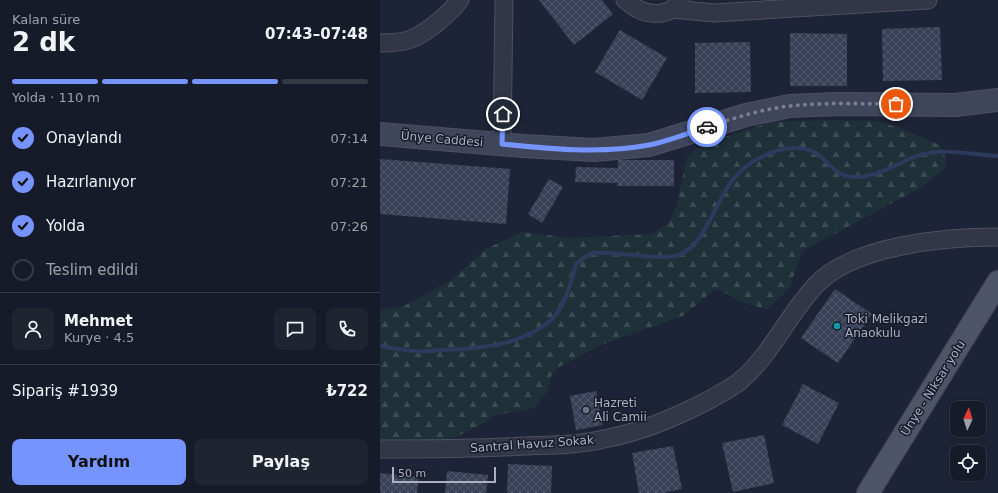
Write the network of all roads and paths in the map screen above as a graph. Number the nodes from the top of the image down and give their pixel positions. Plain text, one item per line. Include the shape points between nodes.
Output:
1 (460, 0) edge
2 (504, 0) edge
3 (625, 0) edge
4 (928, 0) edge
5 (676, 5) edge
6 (380, 43) edge
7 (998, 100) edge
8 (955, 105) junction
9 (998, 112) edge
10 (380, 134) edge
11 (502, 144) junction
12 (998, 237) edge
13 (998, 282) edge
14 (380, 449) edge
15 (868, 493) edge

1 - 6 street via 433,25 411,39 392,44
2 - 11 street
3 - 5 street via 637,9 648,12 662,13
4 - 5 street via 714,13
7 - 8 main road, Ünye Caddesi
8 - 9 main road, Ünye Caddesi
8 - 11 main road, Ünye Caddesi via 790,106 746,115 664,141 629,148 566,149
10 - 11 main road, Ünye Caddesi
12 - 14 street, Santral Havuz Sokak via 968,237 889,250 850,261 831,271 815,286 763,356 740,381 675,417 642,430 604,440 563,445
13 - 15 main road, Ünye - Niksar yolu

